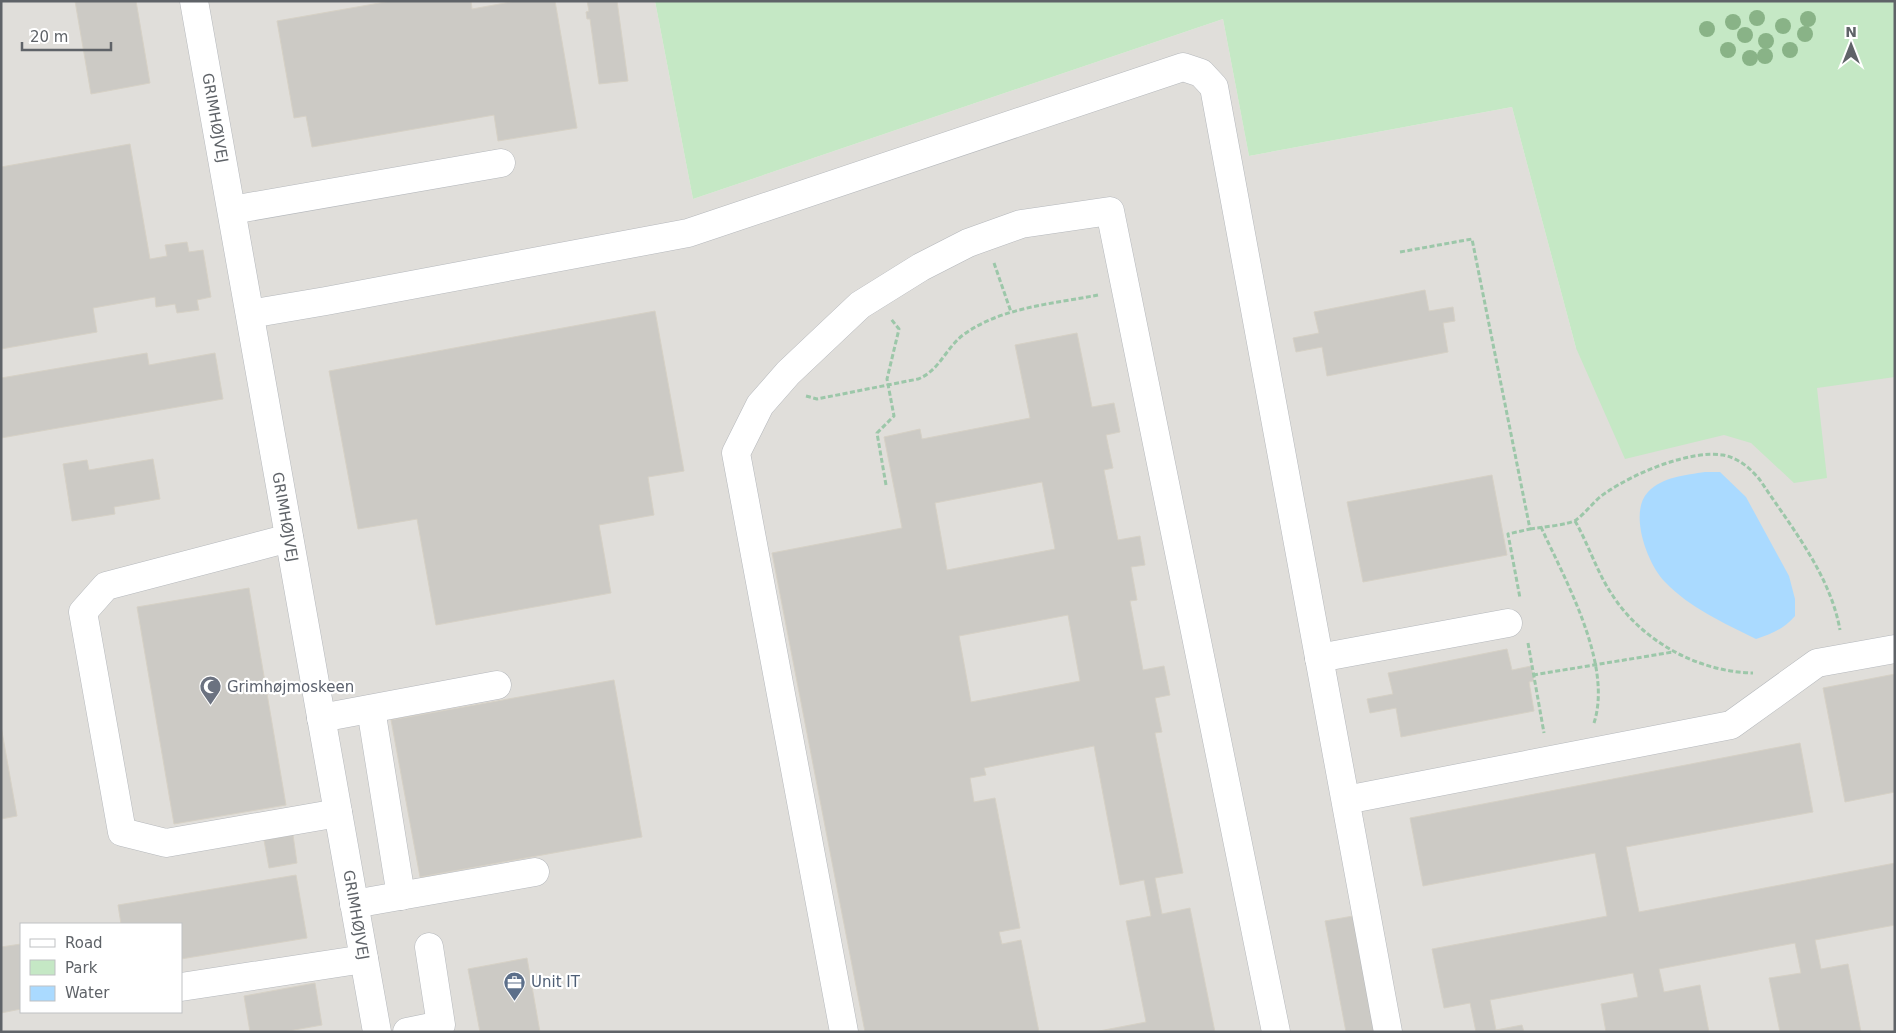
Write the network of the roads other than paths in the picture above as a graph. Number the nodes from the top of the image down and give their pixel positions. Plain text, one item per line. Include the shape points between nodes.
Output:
1 (194, 1) edge
2 (501, 164) dead end
3 (232, 210) junction
4 (250, 314) junction
5 (289, 538) junction
6 (1518, 621) road end
7 (1895, 649) edge
8 (1319, 658) junction
9 (497, 684) dead end
10 (371, 708) junction
11 (321, 718) junction
12 (1346, 800) junction
13 (338, 813) junction
14 (535, 872) dead end
15 (401, 896) junction
16 (354, 904) junction
17 (429, 947) dead end
18 (364, 959) junction
19 (182, 987) edge
20 (377, 1032) edge
21 (407, 1032) edge
22 (844, 1032) edge
23 (1276, 1032) edge
24 (1388, 1032) edge

1 - 3 street, GRIMHØJVEJ
2 - 3 street
3 - 4 street, GRIMHØJVEJ
4 - 5 street, GRIMHØJVEJ
4 - 8 street via 688,233 1183,67 1201,73 1214,87
5 - 11 street, GRIMHØJVEJ
5 - 13 street via 106,586 83,612 120,823 122,832 166,843
6 - 8 street
7 - 12 street via 1817,663 1731,725
8 - 12 street
9 - 10 street
10 - 11 street
10 - 15 street
11 - 13 street, GRIMHØJVEJ
12 - 24 street
13 - 16 street, GRIMHØJVEJ
14 - 15 street
15 - 16 street
16 - 18 street, GRIMHØJVEJ
17 - 21 street via 442,1024
18 - 19 street
18 - 20 street, GRIMHØJVEJ
22 - 23 street via 736,453 760,405 860,305 968,243 1021,224 1110,210

